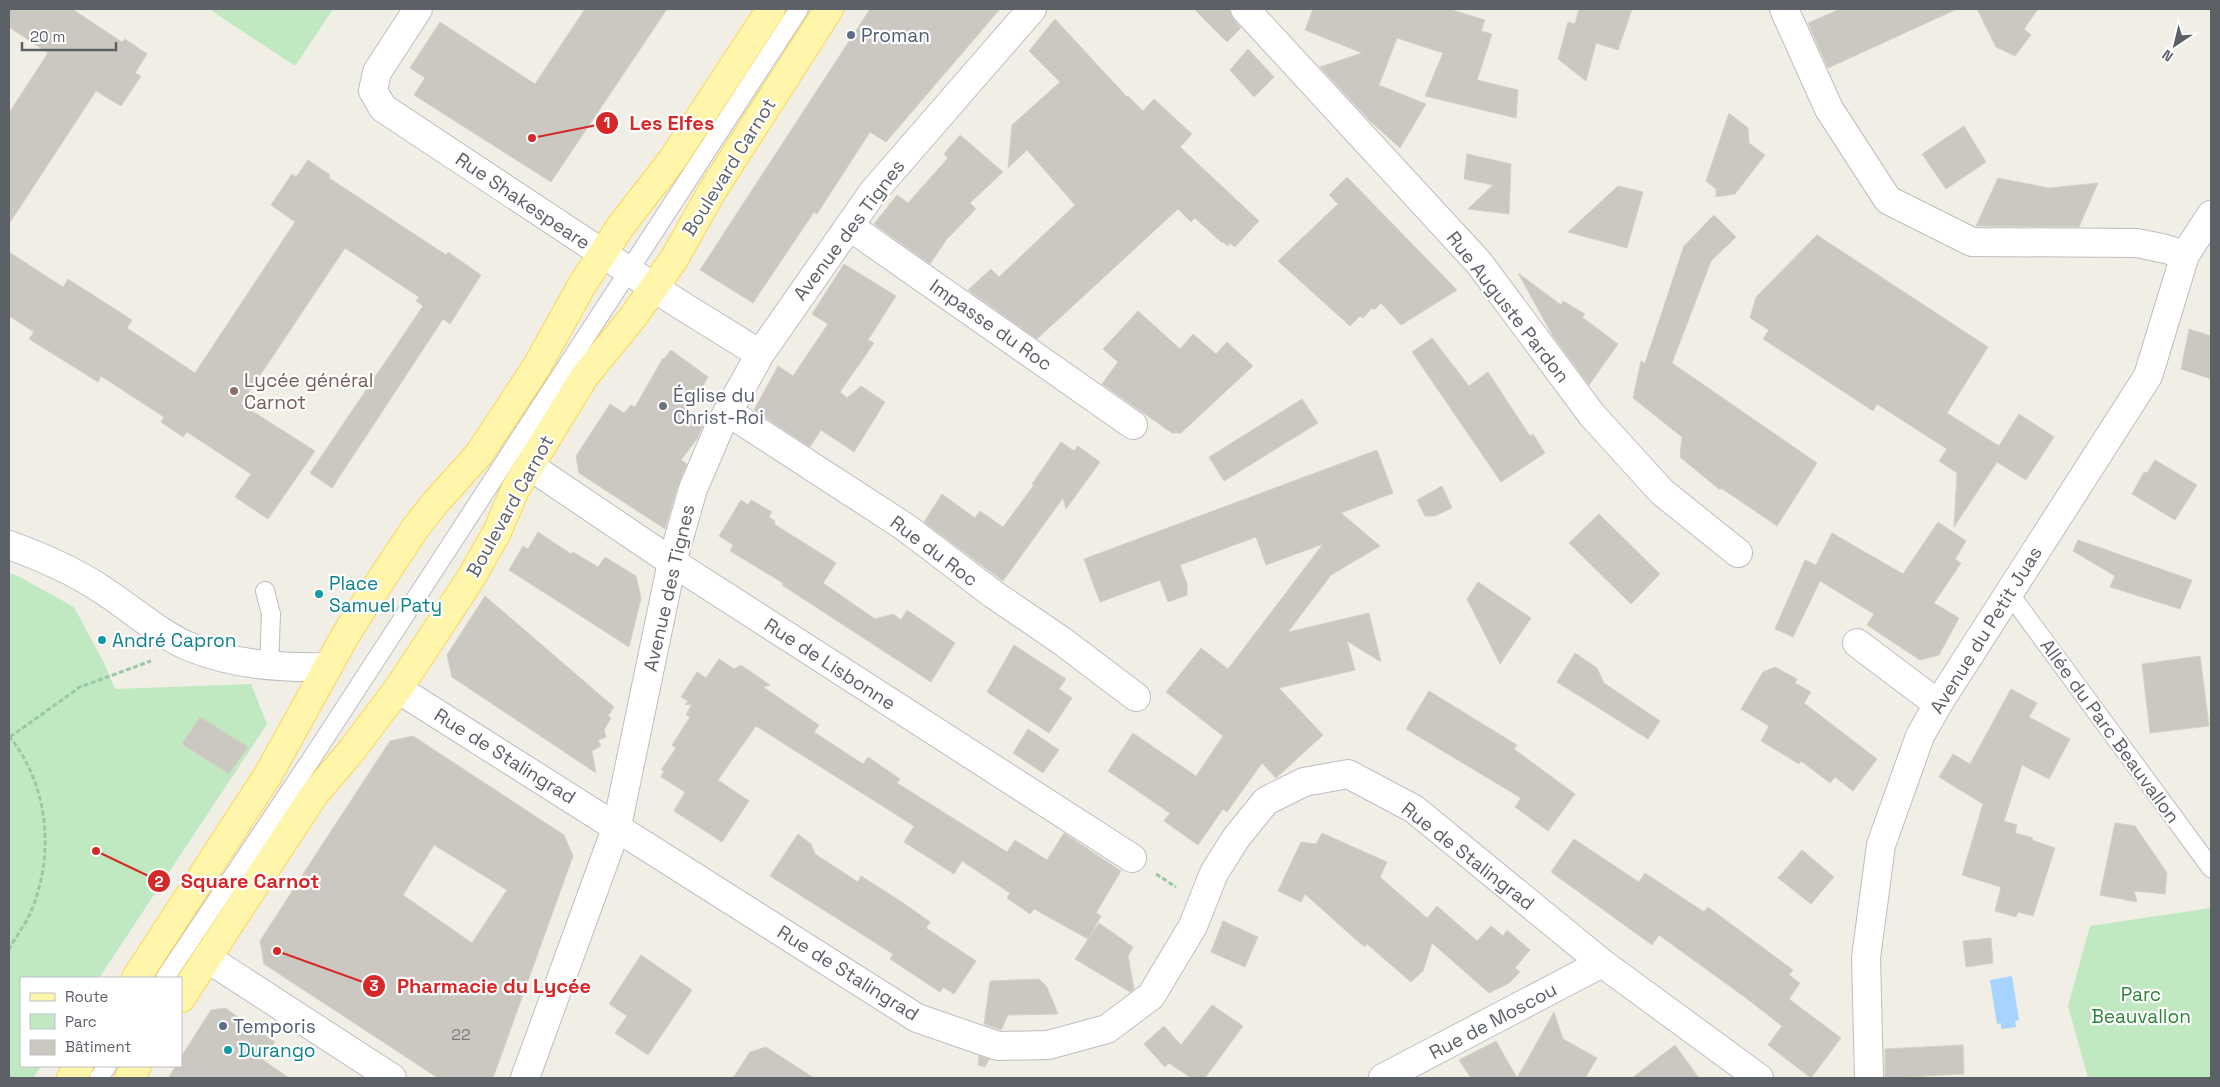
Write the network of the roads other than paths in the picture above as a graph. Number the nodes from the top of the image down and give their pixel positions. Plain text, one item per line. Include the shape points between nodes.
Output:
1 (418, 9) edge
2 (771, 9) edge
3 (799, 9) edge
4 (829, 9) edge
5 (1032, 9) edge
6 (1245, 9) edge
7 (1784, 9) edge
8 (2211, 216) edge
9 (849, 226) junction
10 (603, 254) junction
11 (2185, 255) junction
12 (628, 270) junction
13 (654, 287) junction
14 (760, 354) junction
15 (728, 412) junction
16 (1132, 424) dead end
17 (530, 466) junction
18 (9, 545) edge
19 (1738, 553) dead end
20 (672, 562) junction
21 (265, 591) dead end
22 (2009, 593) junction
23 (1857, 643) dead end
24 (269, 666) junction
25 (328, 667) junction
26 (398, 689) junction
27 (1136, 697) dead end
28 (1938, 704) junction
29 (617, 826) junction
30 (1132, 858) road end
31 (2211, 868) edge
32 (208, 958) junction
33 (1602, 963) junction
34 (137, 977) edge
35 (166, 977) edge
36 (182, 997) edge
37 (79, 1067) edge
38 (106, 1067) edge
39 (136, 1067) edge
40 (71, 1078) edge
41 (98, 1078) edge
42 (129, 1078) edge
43 (392, 1078) edge
44 (525, 1078) edge
45 (1384, 1078) edge
46 (1759, 1078) edge
47 (1869, 1078) edge

1 - 10 street, Rue Shakespeare via 377,72 373,91 384,108
2 - 10 main road via 672,160
3 - 12 lane
4 - 13 main road, Boulevard Carnot
5 - 9 street, Avenue des Tignes via 873,192
6 - 19 street, Rue Auguste Pardon via 1479,263 1592,414 1662,492
7 - 11 street via 1829,109 1888,200 1972,242 2137,243
8 - 11 street, Avenue du Petit Juas
9 - 14 street, Avenue des Tignes
9 - 16 street, Impasse du Roc
10 - 12 street, Rue Shakespeare
10 - 25 main road via 537,366 484,446 416,527
11 - 22 street, Avenue du Petit Juas via 2148,376
12 - 13 street, Rue Shakespeare
12 - 35 lane via 314,755
13 - 14 street, Rue Shakespeare
13 - 17 main road, Boulevard Carnot via 584,377
14 - 15 street, Avenue des Tignes
15 - 20 street, Avenue des Tignes via 693,489
15 - 27 street, Rue du Roc via 906,527
17 - 20 street, Rue de Lisbonne
17 - 26 main road, Boulevard Carnot via 515,490 485,555
18 - 24 street via 57,564 189,646 225,658
20 - 29 street, Avenue des Tignes
20 - 30 street, Rue de Lisbonne
21 - 24 lane via 271,614
22 - 28 street, Avenue du Petit Juas
22 - 31 lane, Allée du Parc Beauvallon
23 - 28 street
24 - 25 street
25 - 34 main road via 268,775
26 - 29 street, Rue de Stalingrad
26 - 32 main road, Boulevard Carnot via 313,796
28 - 47 street, Avenue du Petit Juas via 1920,736 1881,845 1866,958
29 - 33 street, Rue de Stalingrad via 917,1018 998,1046 1048,1045 1107,1029 1151,996 1193,926 1214,872 1266,801 1304,782 1348,774 1414,809
29 - 44 street, Avenue des Tignes
32 - 36 main road, Boulevard Carnot
32 - 43 street
33 - 45 street, Rue de Moscou
33 - 46 street, Rue de Stalingrad
37 - 40 main road
38 - 41 lane
39 - 42 main road

